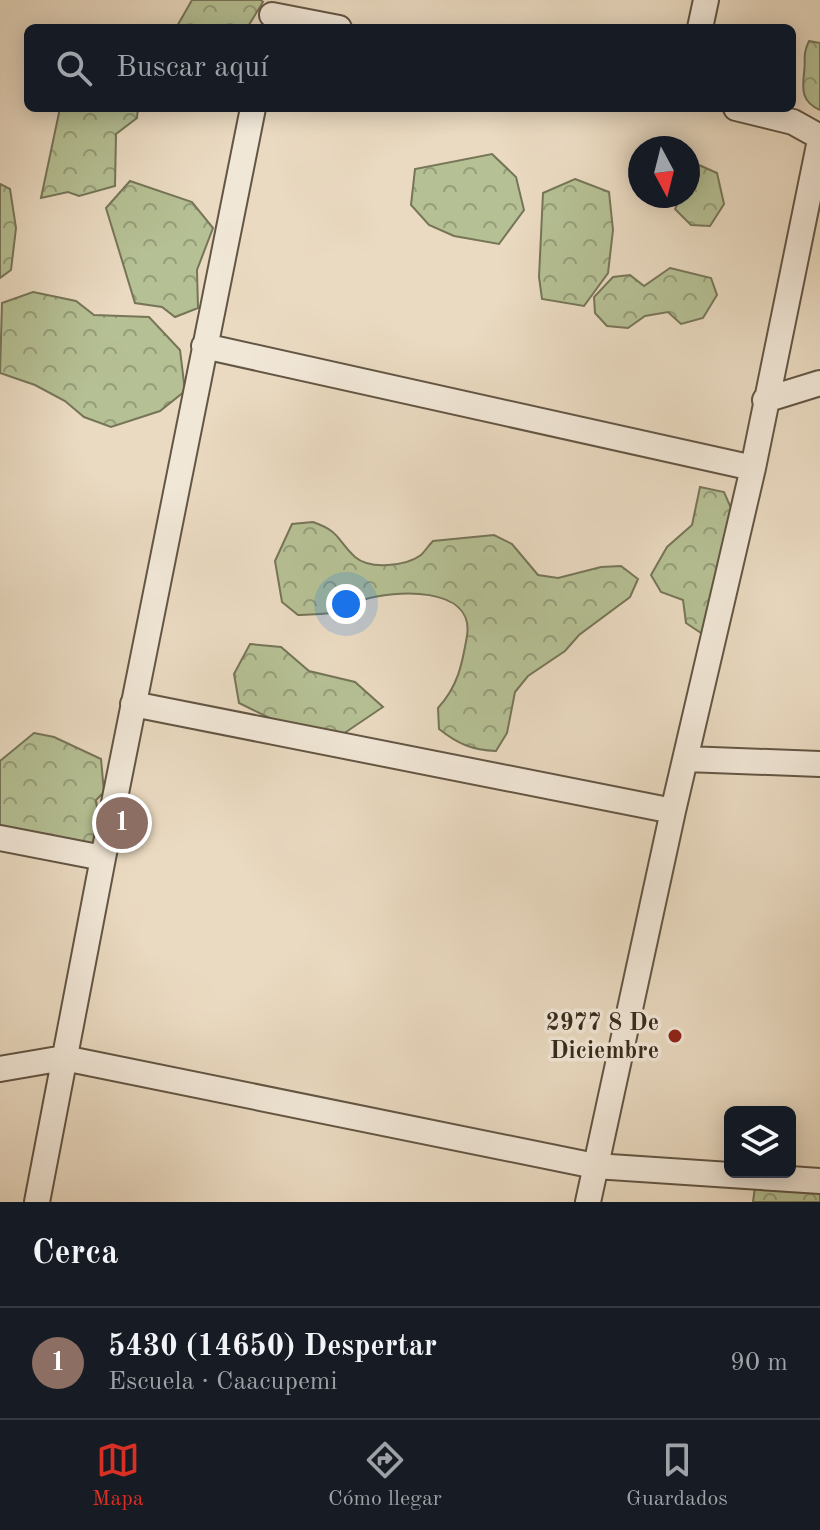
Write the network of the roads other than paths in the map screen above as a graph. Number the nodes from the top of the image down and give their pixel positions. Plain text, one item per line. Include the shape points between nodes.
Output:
1 (706, 0) edge
2 (272, 14) edge
3 (320, 24) edge
4 (701, 24) edge
5 (252, 112) edge
6 (752, 112) edge
7 (820, 138) edge
8 (204, 346) junction
9 (820, 383) edge
10 (765, 400) junction
11 (753, 468) junction
12 (133, 704) junction
13 (686, 759) junction
14 (820, 764) edge
15 (673, 811) junction
16 (0, 838) edge
17 (103, 858) junction
18 (64, 1058) junction
19 (0, 1069) edge
20 (595, 1166) junction
21 (820, 1181) edge
22 (37, 1202) edge
23 (588, 1202) edge

1 - 4 street
2 - 3 street
5 - 8 street
6 - 7 street via 793,122
7 - 10 street
8 - 11 street
8 - 12 street
9 - 10 street
10 - 11 street
11 - 13 street
12 - 15 street
12 - 17 street
13 - 14 street
13 - 15 street
15 - 20 street
16 - 17 street
17 - 18 street
18 - 19 street
18 - 20 street
18 - 22 street
20 - 21 street
20 - 23 street

